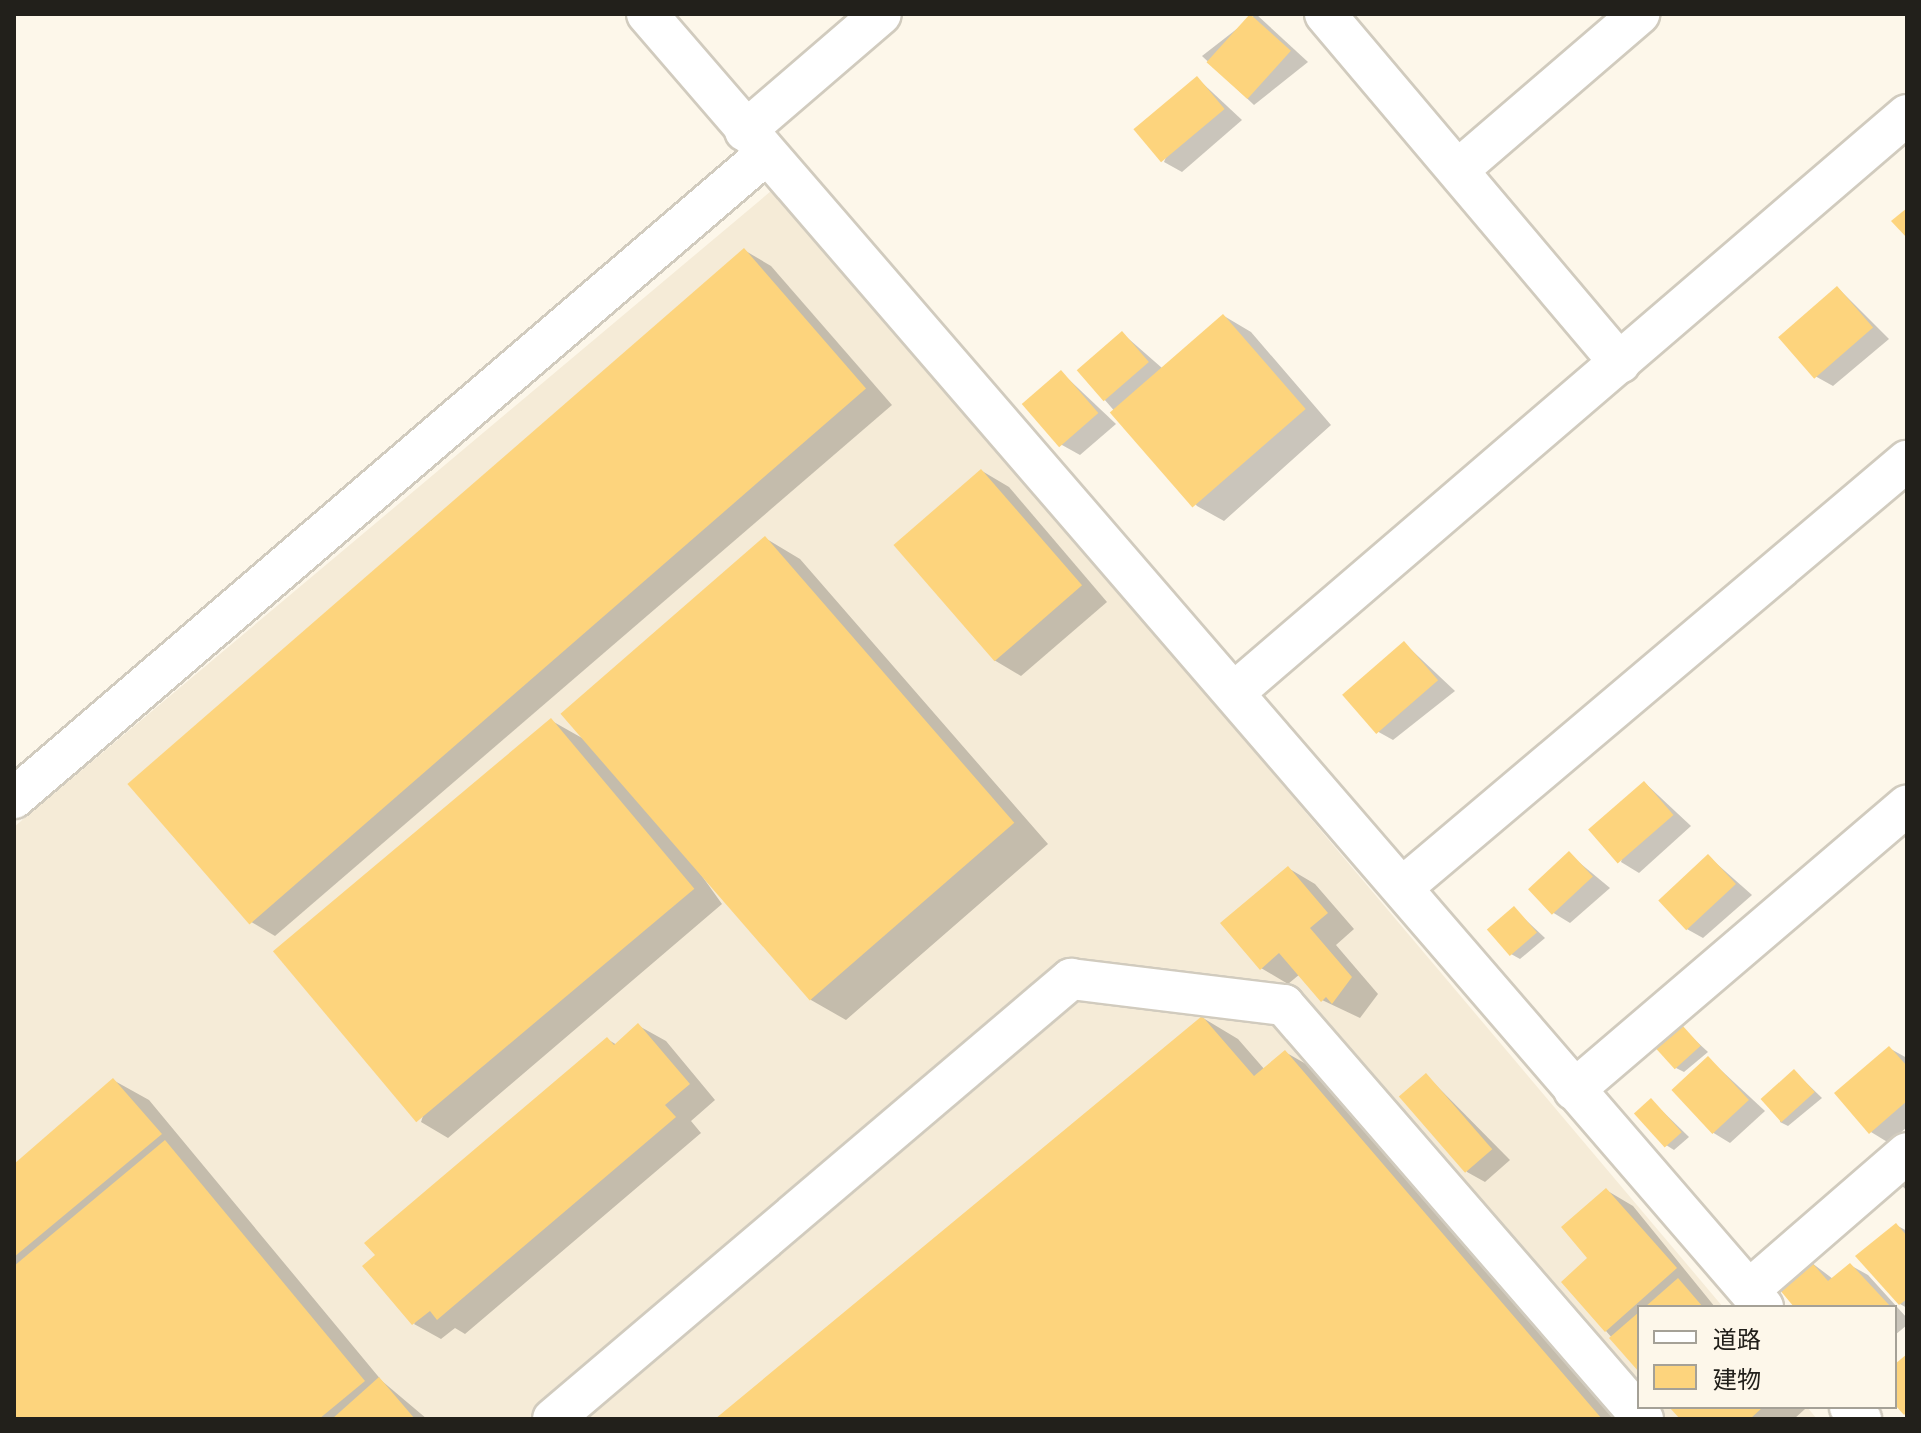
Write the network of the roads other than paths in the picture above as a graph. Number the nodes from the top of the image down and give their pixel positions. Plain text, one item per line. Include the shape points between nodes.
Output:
1 (647, 14) edge
2 (881, 14) edge
3 (1325, 14) edge
4 (1639, 14) edge
5 (1907, 115) edge
6 (755, 143) junction
7 (1459, 169) junction
8 (1620, 363) junction
9 (1907, 461) edge
10 (1237, 690) junction
11 (14, 798) edge
12 (1907, 806) edge
13 (1404, 886) junction
14 (1574, 1090) junction
15 (1907, 1153) edge
16 (1756, 1299) edge
17 (553, 1419) edge
18 (1643, 1419) edge

1 - 6 street
2 - 6 street
3 - 7 street
4 - 7 street
5 - 8 street
6 - 10 street
6 - 11 street
7 - 8 street
8 - 10 street
9 - 13 street
10 - 13 street
12 - 14 street
13 - 14 street
14 - 16 street
15 - 16 street
17 - 18 street via 1071,979 1284,1005

